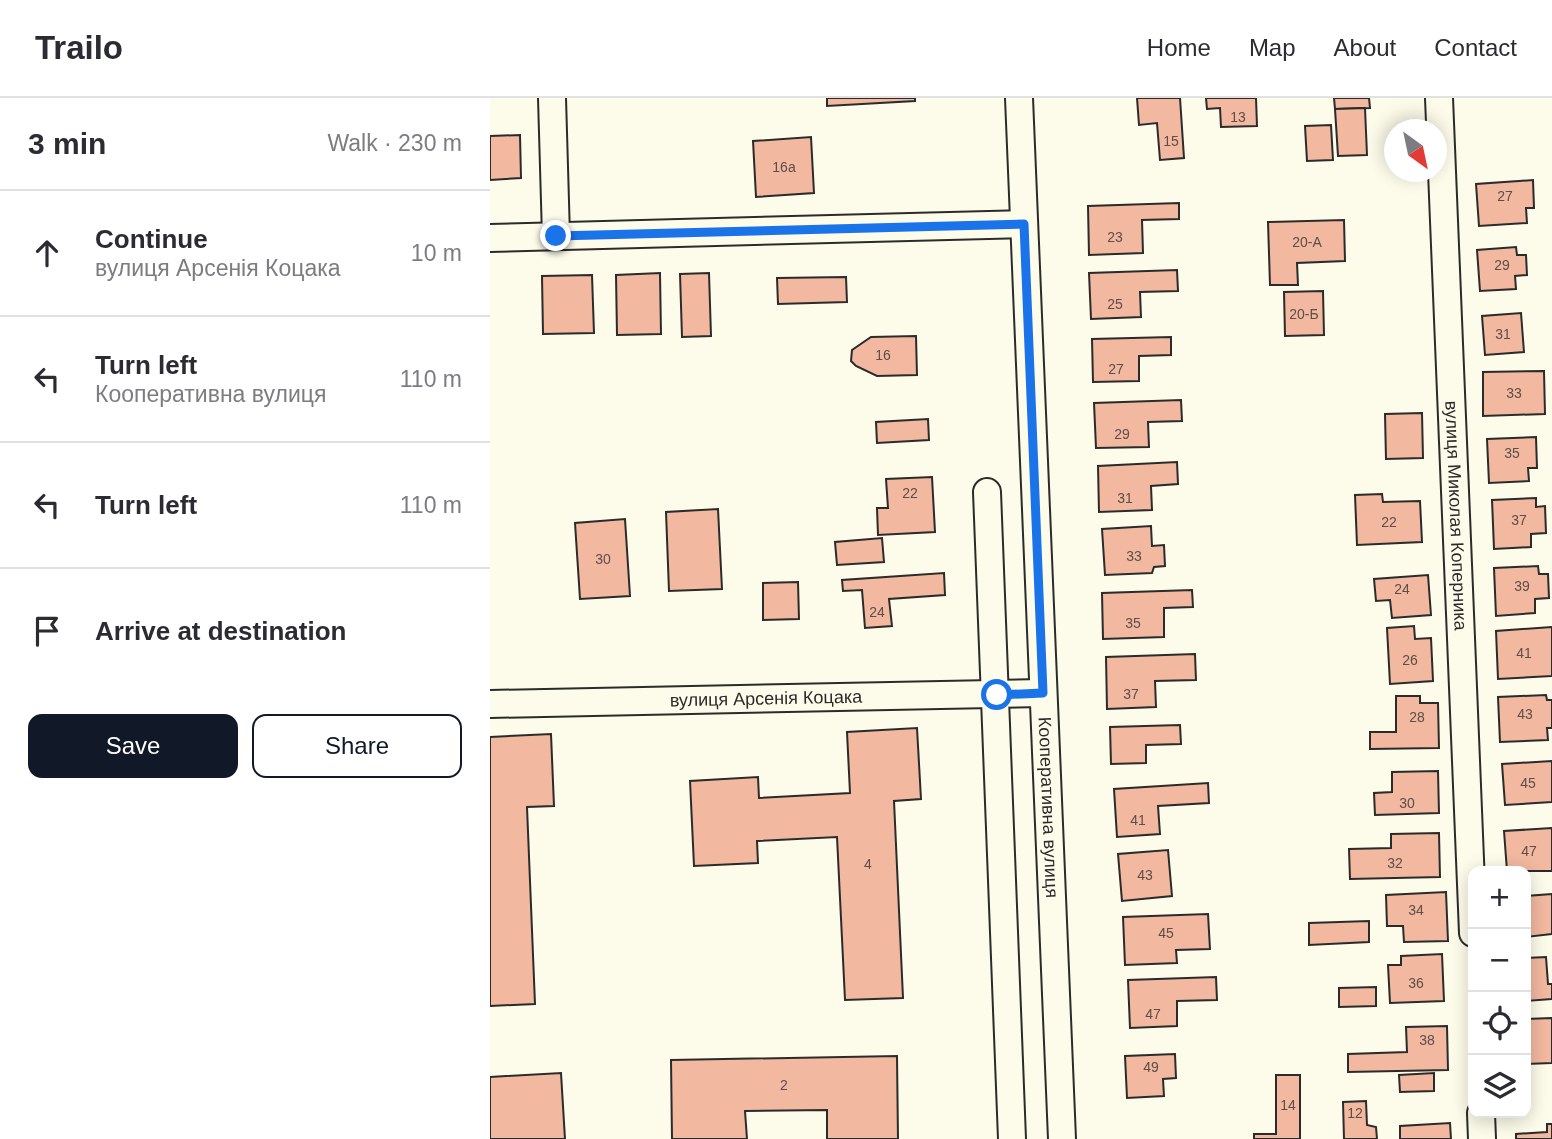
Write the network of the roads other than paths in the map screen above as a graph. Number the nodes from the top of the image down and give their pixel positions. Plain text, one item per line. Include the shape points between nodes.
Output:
1 (552, 98) edge
2 (1019, 98) edge
3 (1439, 98) edge
4 (1024, 224) junction
5 (556, 236) junction
6 (490, 238) edge
7 (987, 492) dead end
8 (1043, 693) junction
9 (997, 695) junction
10 (490, 704) edge
11 (1473, 929) edge
12 (1481, 1118) edge
13 (1012, 1139) edge
14 (1062, 1139) edge
15 (1482, 1139) edge

1 - 5 street
2 - 4 street, Кооперативна вулиця
3 - 11 street, вулиця Миколая Коперника
4 - 5 street
4 - 8 street, Кооперативна вулиця
5 - 6 street
7 - 9 street
8 - 9 street, вулиця Арсенія Коцака
8 - 14 street, Кооперативна вулиця
9 - 10 street, вулиця Арсенія Коцака
9 - 13 street
12 - 15 street

